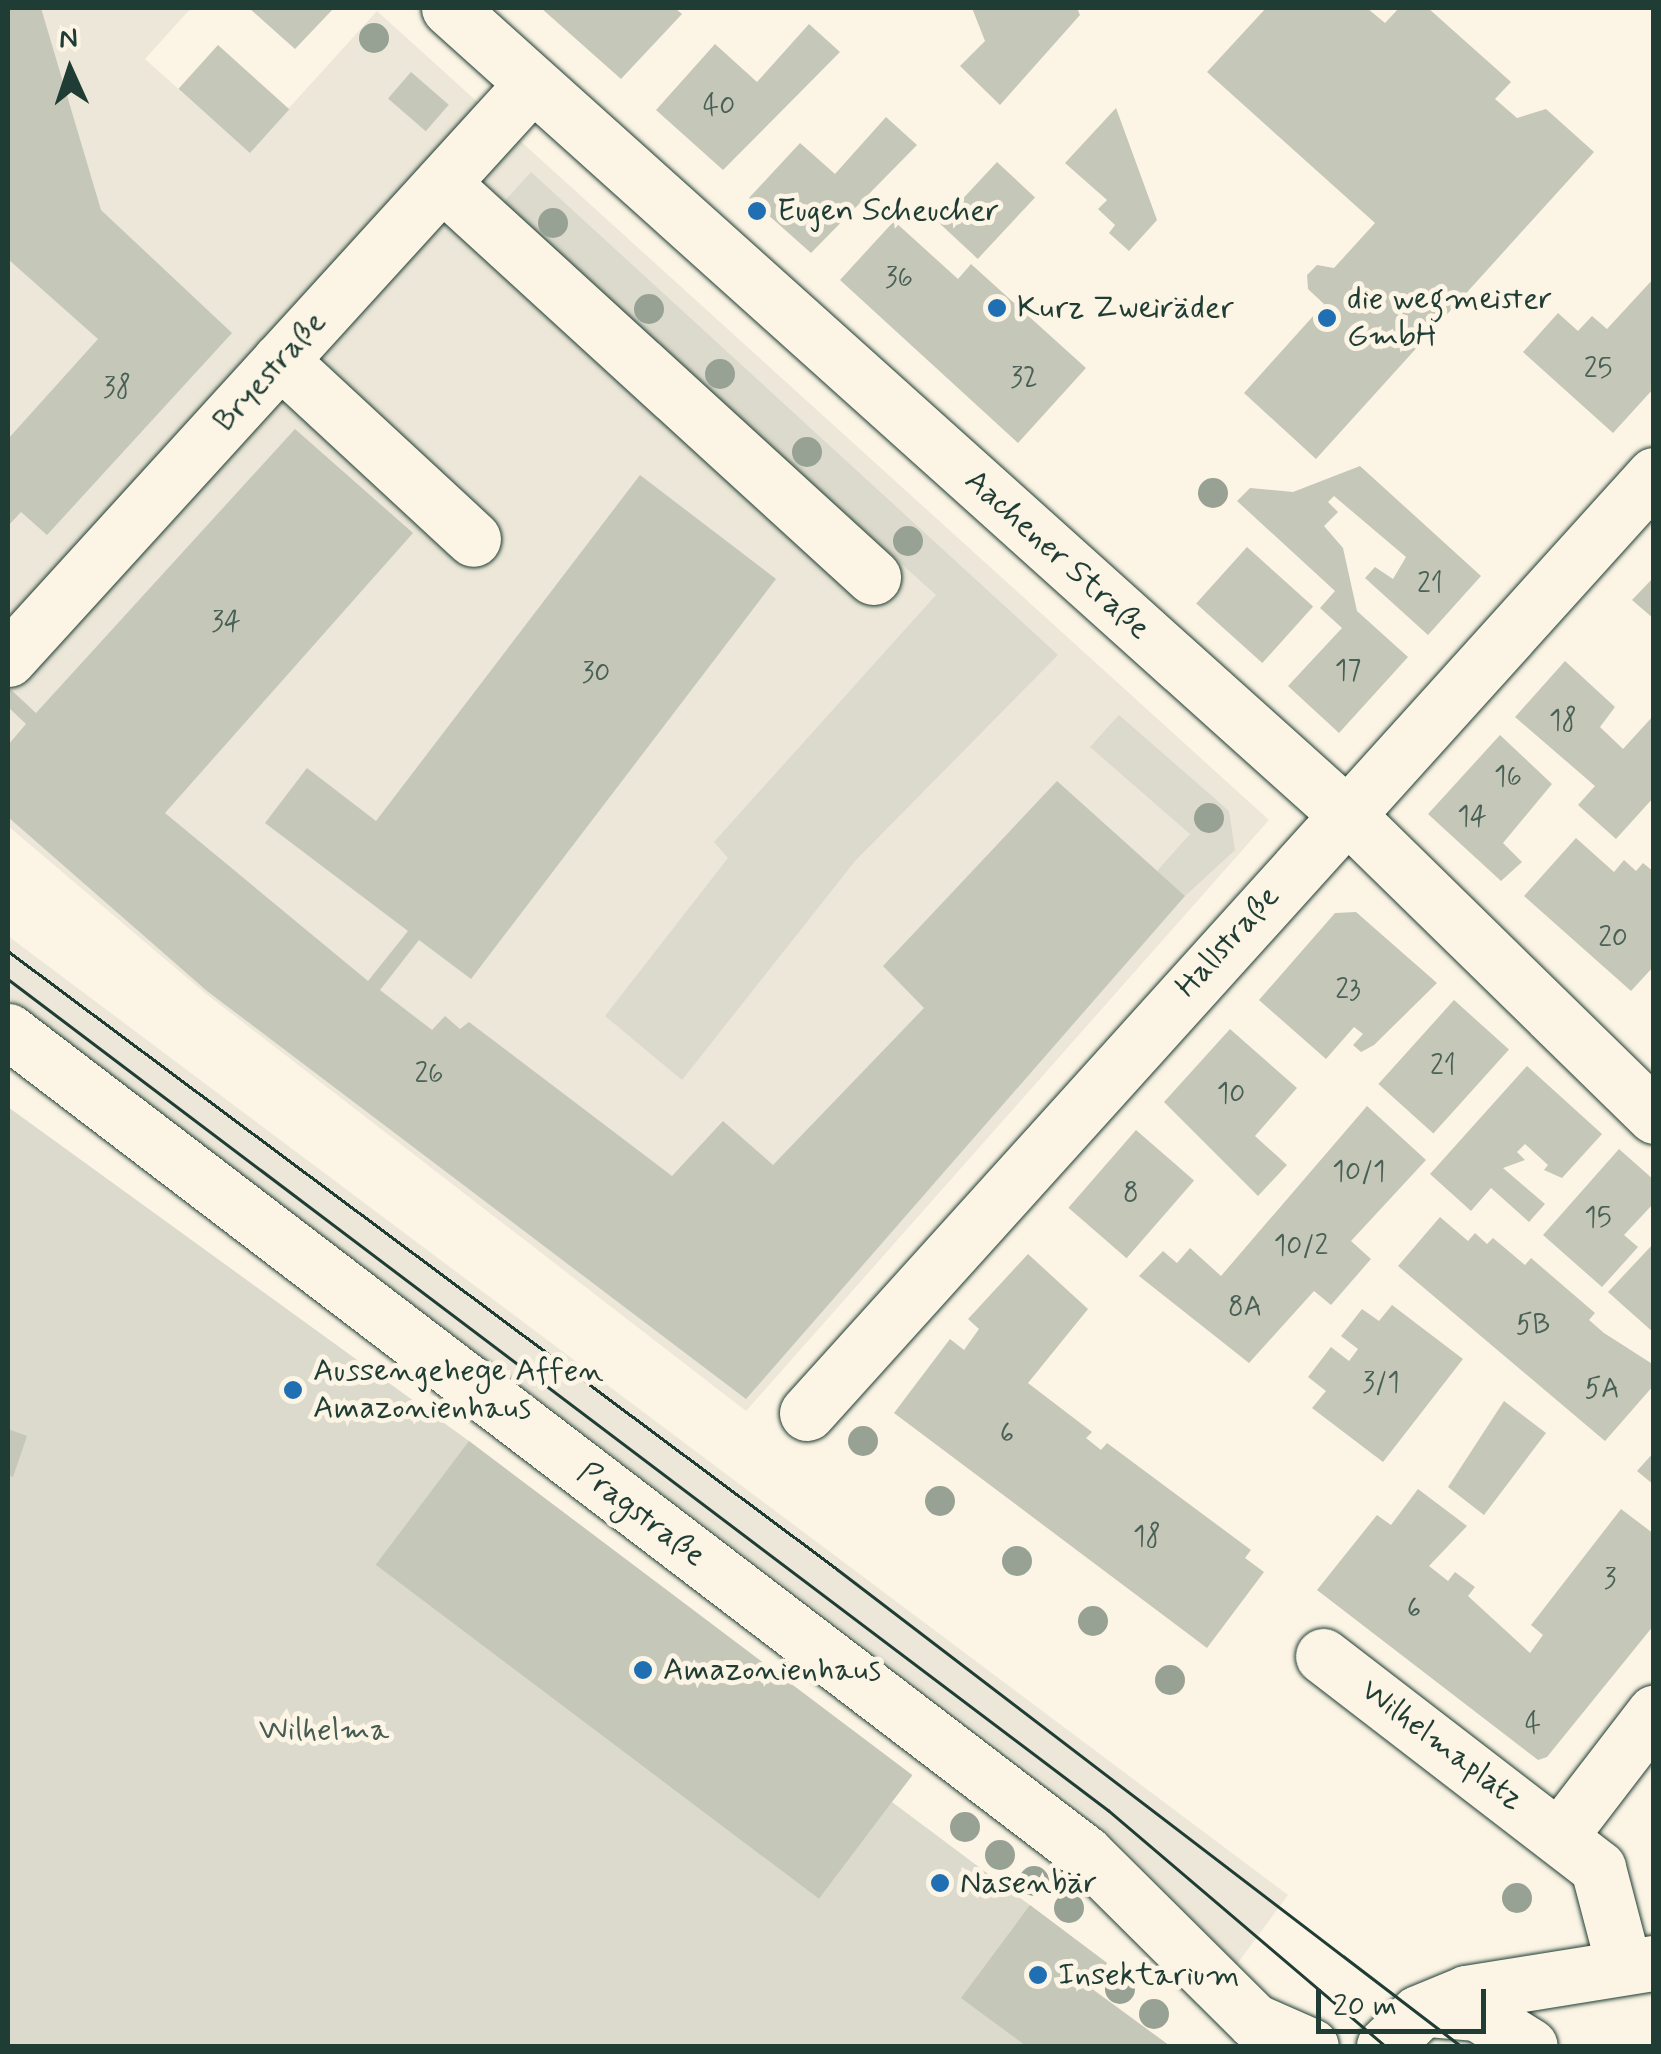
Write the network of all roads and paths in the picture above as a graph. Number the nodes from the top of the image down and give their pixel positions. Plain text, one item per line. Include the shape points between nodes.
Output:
1 (449, 8) edge
2 (532, 84) junction
3 (442, 183) junction
4 (280, 360) junction
5 (1654, 475) edge
6 (473, 538) dead end
7 (873, 577) dead end
8 (8, 660) edge
9 (1345, 813) junction
10 (8, 1031) edge
11 (1654, 1116) edge
12 (807, 1412) dead end
13 (1323, 1656) dead end
14 (1654, 1713) edge
15 (1561, 1834) junction
16 (1639, 1965) edge
17 (1409, 2023) edge
18 (1260, 2034) edge
19 (1313, 2046) edge
20 (1530, 2046) edge

1 - 2 street, Aachener Straße
2 - 3 street, Bryestraße
2 - 9 street, Aachener Straße
3 - 4 street, Bryestraße
3 - 7 street
4 - 6 street
4 - 8 street, Bryestraße
5 - 9 street, Hallstraße
9 - 11 street, Aachener Straße
9 - 12 street, Hallstraße
10 - 18 street, Pragstraße via 1085,1853
13 - 15 street, Wilhelmaplatz
14 - 15 street
15 - 16 street, Wilhelmaplatz via 1598,1868
16 - 17 street, Pragstraße via 1498,1985
17 - 19 street, Pragstraße
17 - 20 street via 1477,2012
18 - 19 street, Pragstraße

